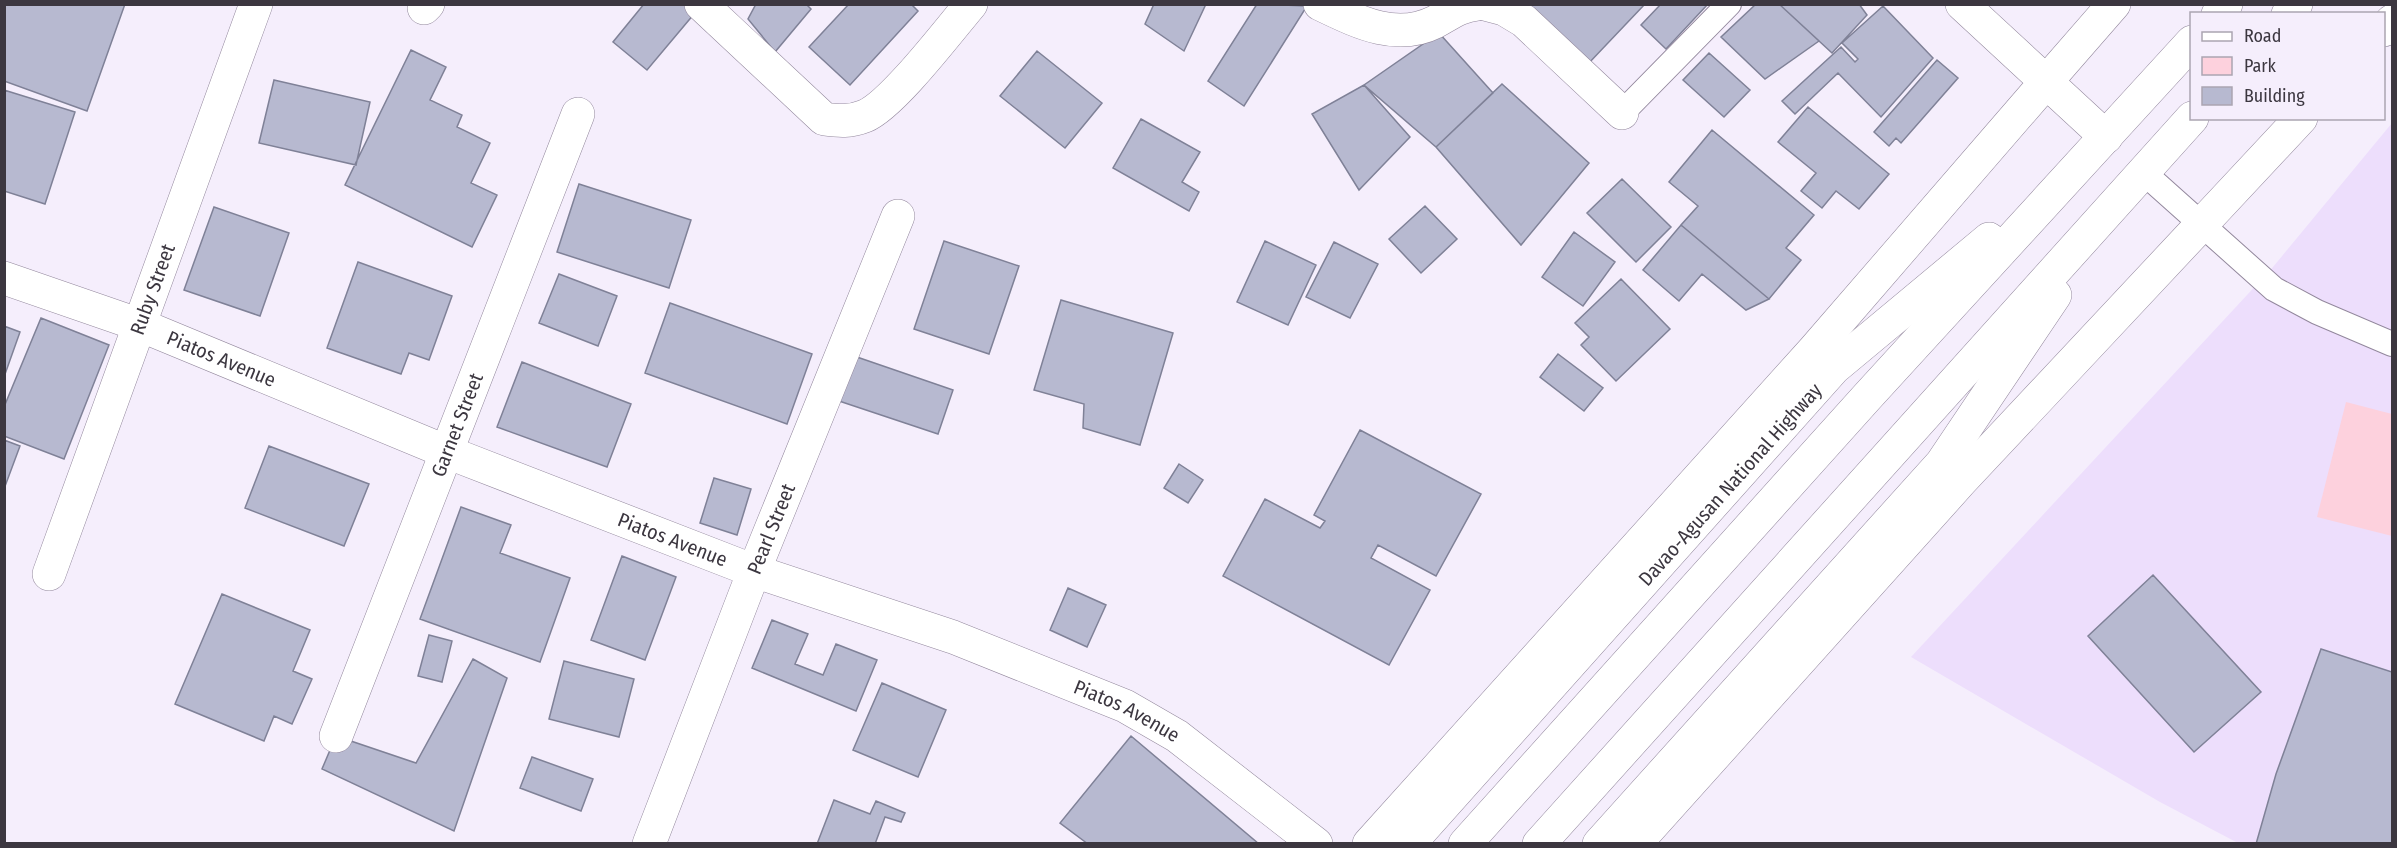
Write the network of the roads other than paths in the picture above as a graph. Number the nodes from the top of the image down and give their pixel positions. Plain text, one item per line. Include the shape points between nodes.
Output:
1 (256, 4) edge
2 (701, 4) edge
3 (971, 4) edge
4 (1320, 4) edge
5 (1477, 4) edge
6 (1485, 4) edge
7 (1729, 4) edge
8 (1962, 4) edge
9 (2114, 4) edge
10 (2190, 44) edge
11 (2046, 82) junction
12 (1623, 113) joint
13 (579, 114) dead end
14 (2190, 120) edge
15 (2299, 120) edge
16 (2095, 148) junction
17 (2133, 183) junction
18 (898, 216) dead end
19 (2201, 225) junction
20 (4, 278) edge
21 (140, 325) junction
22 (2392, 344) edge
23 (447, 452) junction
24 (754, 571) junction
25 (49, 574) dead end
26 (336, 736) dead end
27 (649, 843) edge
28 (1316, 843) edge
29 (1370, 843) edge
30 (1408, 843) edge
31 (1465, 843) edge
32 (1539, 843) edge
33 (1599, 843) edge
34 (1635, 843) edge

1 - 21 main road, Ruby Street
2 - 3 main road via 824,119 845,122 867,115 887,100
4 - 5 main road via 1360,23 1390,31 1423,26 1451,11
6 - 12 main road via 1504,9 1524,21
7 - 12 lane
8 - 11 main road
9 - 11 main road
10 - 16 main road, Davao-Agusan National Highway
11 - 16 main road
11 - 29 main road via 1814,350
13 - 23 main road, Garnet Street
14 - 17 main road
15 - 19 main road
16 - 30 main road, Davao-Agusan National Highway via 1834,368
16 - 31 main road, Davao-Agusan National Highway
17 - 19 lane
17 - 32 main road
17 - 33 main road via 1942,463
18 - 24 main road, Pearl Street
19 - 22 lane via 2274,289
19 - 34 main road via 1961,481
20 - 21 main road, Piatos Avenue
21 - 23 main road, Piatos Avenue
21 - 25 main road, Ruby Street
23 - 24 main road, Piatos Avenue
23 - 26 main road, Garnet Street
24 - 27 main road, Pearl Street
24 - 28 main road, Piatos Avenue via 953,637 1125,706 1177,736

